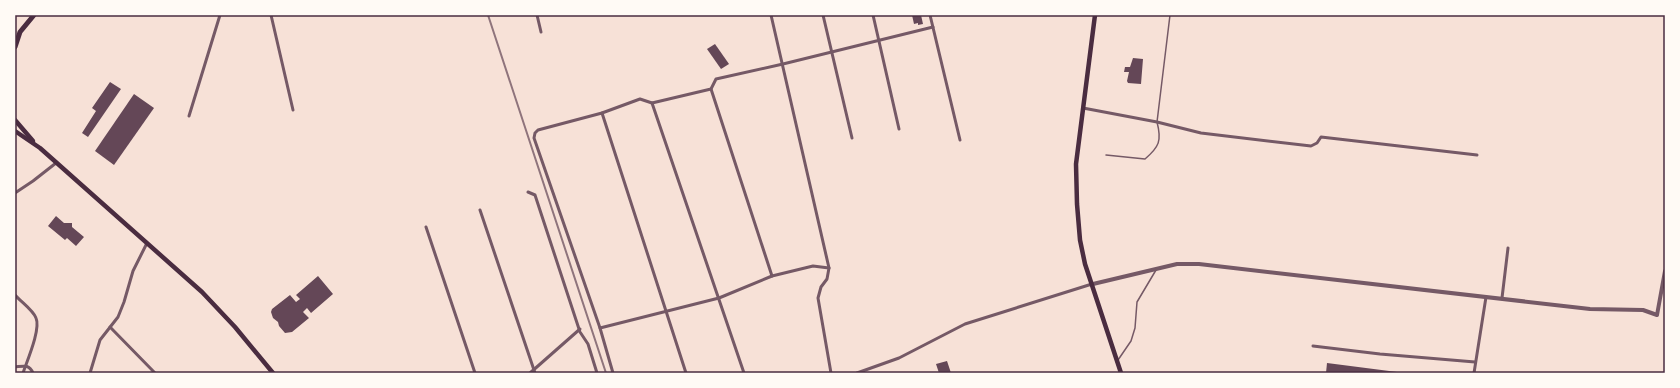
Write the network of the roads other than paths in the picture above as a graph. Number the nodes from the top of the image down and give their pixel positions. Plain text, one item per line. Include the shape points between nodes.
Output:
1 (34, 15) edge
2 (220, 15) edge
3 (271, 15) edge
4 (537, 15) edge
5 (771, 15) edge
6 (823, 15) edge
7 (873, 15) edge
8 (930, 15) edge
9 (1095, 15) edge
10 (1170, 15) edge
11 (933, 27) junction
12 (541, 32) dead end
13 (879, 41) junction
14 (15, 47) edge
15 (832, 52) junction
16 (783, 64) junction
17 (711, 89) junction
18 (652, 103) junction
19 (1082, 108) junction
20 (293, 110) dead end
21 (602, 113) junction
22 (189, 116) dead end
23 (15, 120) edge
24 (1157, 122) junction
25 (900, 129) dead end
26 (15, 131) edge
27 (852, 138) dead end
28 (960, 140) dead end
29 (40, 148) junction
30 (1477, 155) dead end
31 (1106, 156) dead end
32 (56, 162) junction
33 (528, 192) dead end
34 (15, 193) edge
35 (480, 210) dead end
36 (426, 227) dead end
37 (148, 243) junction
38 (1508, 248) dead end
39 (828, 268) junction
40 (1157, 268) junction
41 (1665, 271) edge
42 (772, 276) junction
43 (1093, 284) junction
44 (15, 295) edge
45 (1486, 297) junction
46 (719, 298) junction
47 (1502, 298) junction
48 (666, 311) junction
49 (110, 327) junction
50 (600, 328) junction
51 (580, 329) junction
52 (1313, 346) dead end
53 (1117, 361) junction
54 (1475, 362) junction
55 (15, 366) edge
56 (25, 366) junction
57 (535, 371) edge
58 (23, 373) edge
59 (33, 373) edge
60 (90, 373) edge
61 (155, 373) edge
62 (273, 373) edge
63 (475, 373) edge
64 (530, 373) edge
65 (597, 373) edge
66 (613, 373) edge
67 (686, 373) edge
68 (744, 373) edge
69 (831, 373) edge
70 (857, 373) edge
71 (1121, 373) edge
72 (1474, 373) edge

1 - 14 main road via 20,32
2 - 22 street
3 - 20 street
4 - 12 street
5 - 16 street
6 - 15 street
7 - 13 street
8 - 11 street
9 - 19 main road
10 - 24 lane
11 - 13 street
11 - 28 street
13 - 15 street
13 - 25 street
15 - 16 street
15 - 27 street
16 - 17 street via 716,79
16 - 39 street
17 - 18 street
17 - 42 street
18 - 21 street via 640,99
18 - 46 street
19 - 24 street
19 - 43 main road via 1076,164 1076,198 1080,240 1085,264
21 - 48 street
21 - 50 street via 538,130 534,138
23 - 29 main road
24 - 30 street via 1201,133 1312,146 1321,137
24 - 31 lane via 1160,134 1158,147 1145,159
26 - 29 main road
29 - 32 main road
32 - 34 street
32 - 37 main road
33 - 51 street via 535,196
35 - 57 street
36 - 63 street
37 - 49 street via 133,271 120,312
37 - 62 main road via 202,292
38 - 47 street
39 - 42 street via 813,266
39 - 69 street via 827,279 818,298
40 - 43 street
40 - 45 street via 1177,264 1199,264
40 - 53 lane via 1137,302 1131,341
41 - 47 street via 1656,315 1643,310 1590,309
42 - 46 street
43 - 53 main road
43 - 70 street via 965,324 899,358
44 - 56 street via 38,322
45 - 47 street
45 - 54 street
46 - 48 street
46 - 68 street
48 - 50 street
48 - 67 street
49 - 60 street via 100,340
49 - 61 street
50 - 66 street
51 - 57 street
51 - 65 street via 588,344
52 - 54 street
53 - 71 main road
54 - 72 street
55 - 56 street
56 - 58 street
56 - 59 street
57 - 64 street

